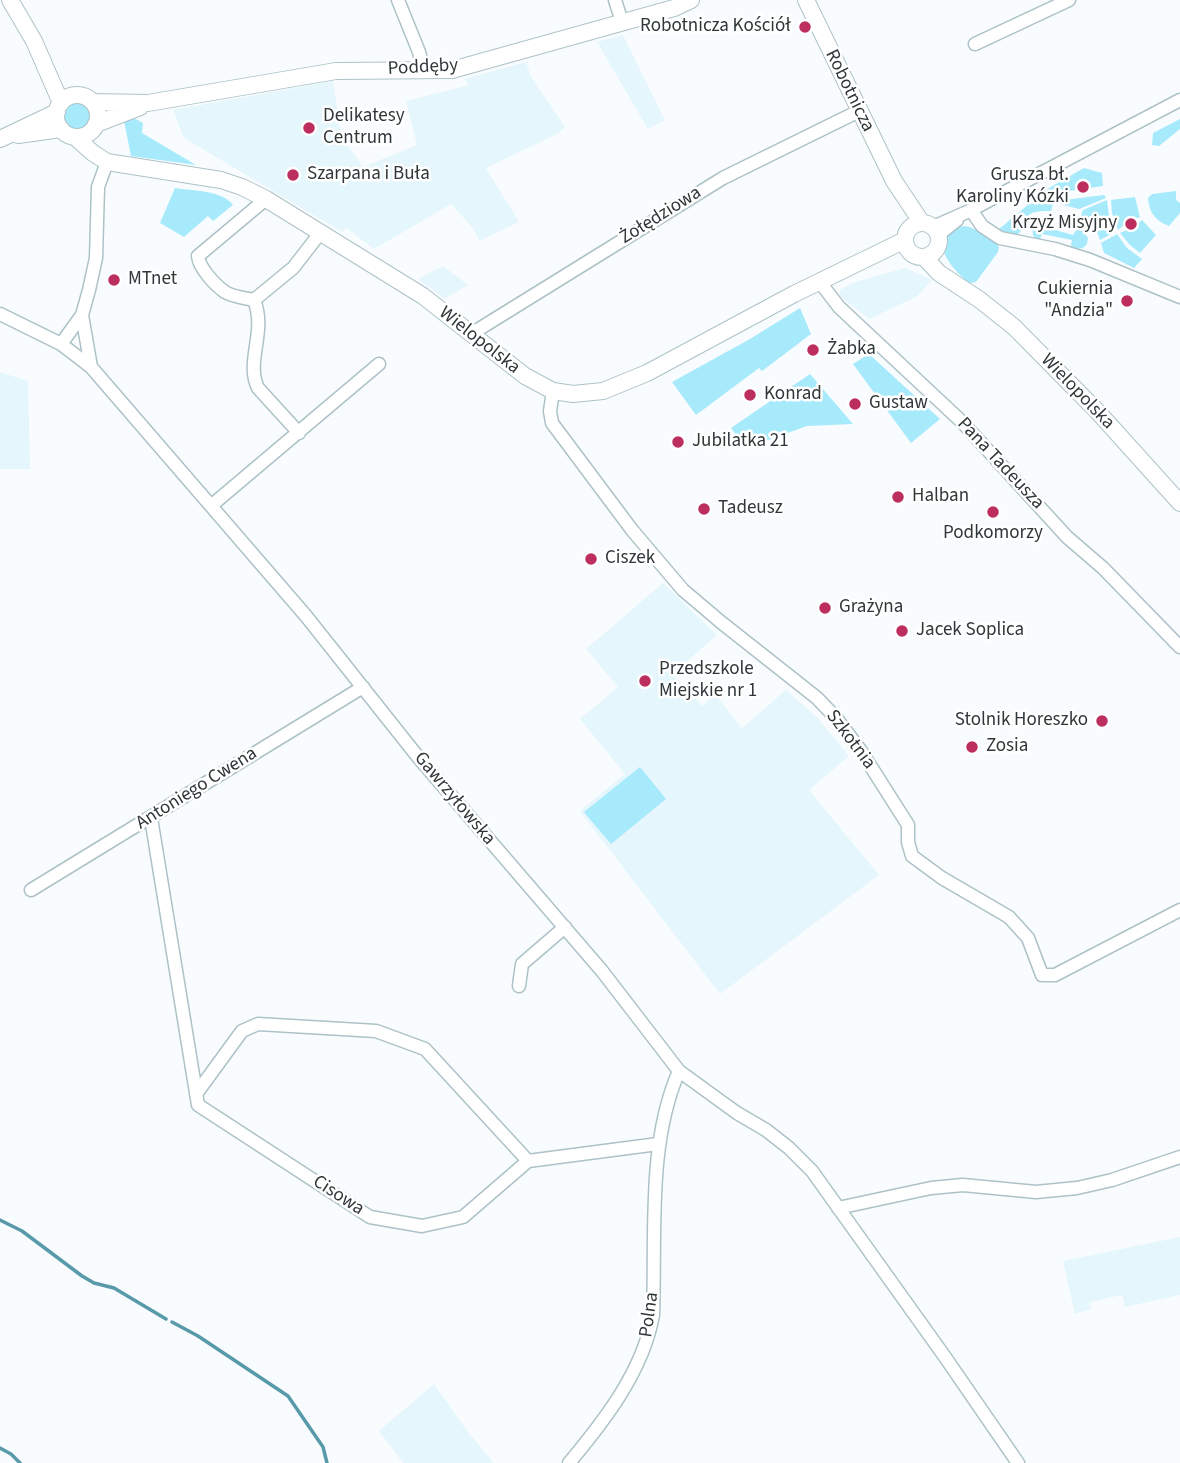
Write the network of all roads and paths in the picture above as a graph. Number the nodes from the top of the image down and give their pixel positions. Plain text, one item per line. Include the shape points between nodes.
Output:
1 (10, 0) edge
2 (398, 0) edge
3 (615, 0) edge
4 (691, 0) edge
5 (806, 0) edge
6 (1069, 0) edge
7 (622, 22) junction
8 (34, 41) junction
9 (975, 44) dead end
10 (424, 71) junction
11 (76, 95) junction
12 (1180, 100) edge
13 (93, 103) junction
14 (148, 103) junction
15 (59, 107) junction
16 (859, 111) junction
17 (95, 126) junction
18 (68, 133) junction
19 (4, 137) edge
20 (107, 162) junction
21 (266, 200) junction
22 (969, 211) junction
23 (321, 232) junction
24 (922, 239) junction
25 (819, 281) junction
26 (1180, 298) edge
27 (254, 300) junction
28 (0, 314) edge
29 (82, 315) junction
30 (471, 334) junction
31 (61, 344) junction
32 (379, 364) dead end
33 (91, 367) junction
34 (553, 391) junction
35 (299, 433) junction
36 (1180, 503) edge
37 (212, 505) junction
38 (1180, 647) edge
39 (363, 687) junction
40 (151, 818) junction
41 (32, 890) dead end
42 (1180, 910) edge
43 (565, 927) junction
44 (519, 986) dead end
45 (679, 1071) junction
46 (196, 1094) junction
47 (659, 1144) junction
48 (1180, 1157) edge
49 (528, 1161) junction
50 (838, 1208) junction
51 (569, 1463) edge
52 (1018, 1463) edge

1 - 8 street
2 - 10 street
3 - 7 street
4 - 7 street, Poddęby
5 - 16 street, Robotnicza
6 - 9 street
7 - 10 street, Poddęby via 452,70
8 - 11 street
8 - 15 street
10 - 14 street, Poddęby via 336,71
11 - 13 street
11 - 15 street
12 - 22 street
13 - 14 street, Poddęby
13 - 17 street via 98,113
14 - 17 street, Poddęby
15 - 18 street via 56,118
15 - 19 street
16 - 24 street, Robotnicza
16 - 30 street, Żołędziowa via 723,178
17 - 18 street via 88,134
17 - 20 street
18 - 19 street
18 - 20 street, Wielopolska
20 - 21 street, Wielopolska via 221,180
20 - 29 street via 99,187 96,258
21 - 23 street, Wielopolska
21 - 27 street via 198,256 205,272 226,293
22 - 24 street
22 - 26 street via 1000,237 1090,260
23 - 27 street via 293,268
23 - 30 street, Wielopolska via 423,296
24 - 25 street, Wielopolska
24 - 36 street, Wielopolska via 939,273 1014,327
25 - 34 street, Wielopolska via 617,386 584,394
25 - 38 street, Pana Tadeusza via 839,307 962,422 1067,537
27 - 35 street via 260,324 255,382
28 - 31 street, Gawrzyłowska
29 - 31 street
29 - 33 street
30 - 34 street, Wielopolska via 525,376
31 - 33 street, Gawrzyłowska
32 - 35 street
33 - 37 street, Gawrzyłowska
34 - 42 street, Szkotnia via 552,423 653,557 683,590 831,712 908,825 912,856 1009,917 1028,938 1042,975 1055,975
35 - 37 street
37 - 39 street, Gawrzyłowska
39 - 40 street, Antoniego Cwena
39 - 43 street, Gawrzyłowska
40 - 41 street, Antoniego Cwena
40 - 46 street
43 - 44 street via 522,964
43 - 45 street, Gawrzyłowska
45 - 47 street, Polna
45 - 50 street, Gawrzyłowska via 789,1148
46 - 49 street, Cisowa via 198,1105 370,1217 422,1226 463,1217
46 - 49 street via 242,1031 258,1024 376,1031 425,1049
47 - 49 street
47 - 51 street, Polna via 649,1337 614,1402
48 - 50 street via 1077,1188 1036,1192 962,1185
50 - 52 street, Gawrzyłowska

